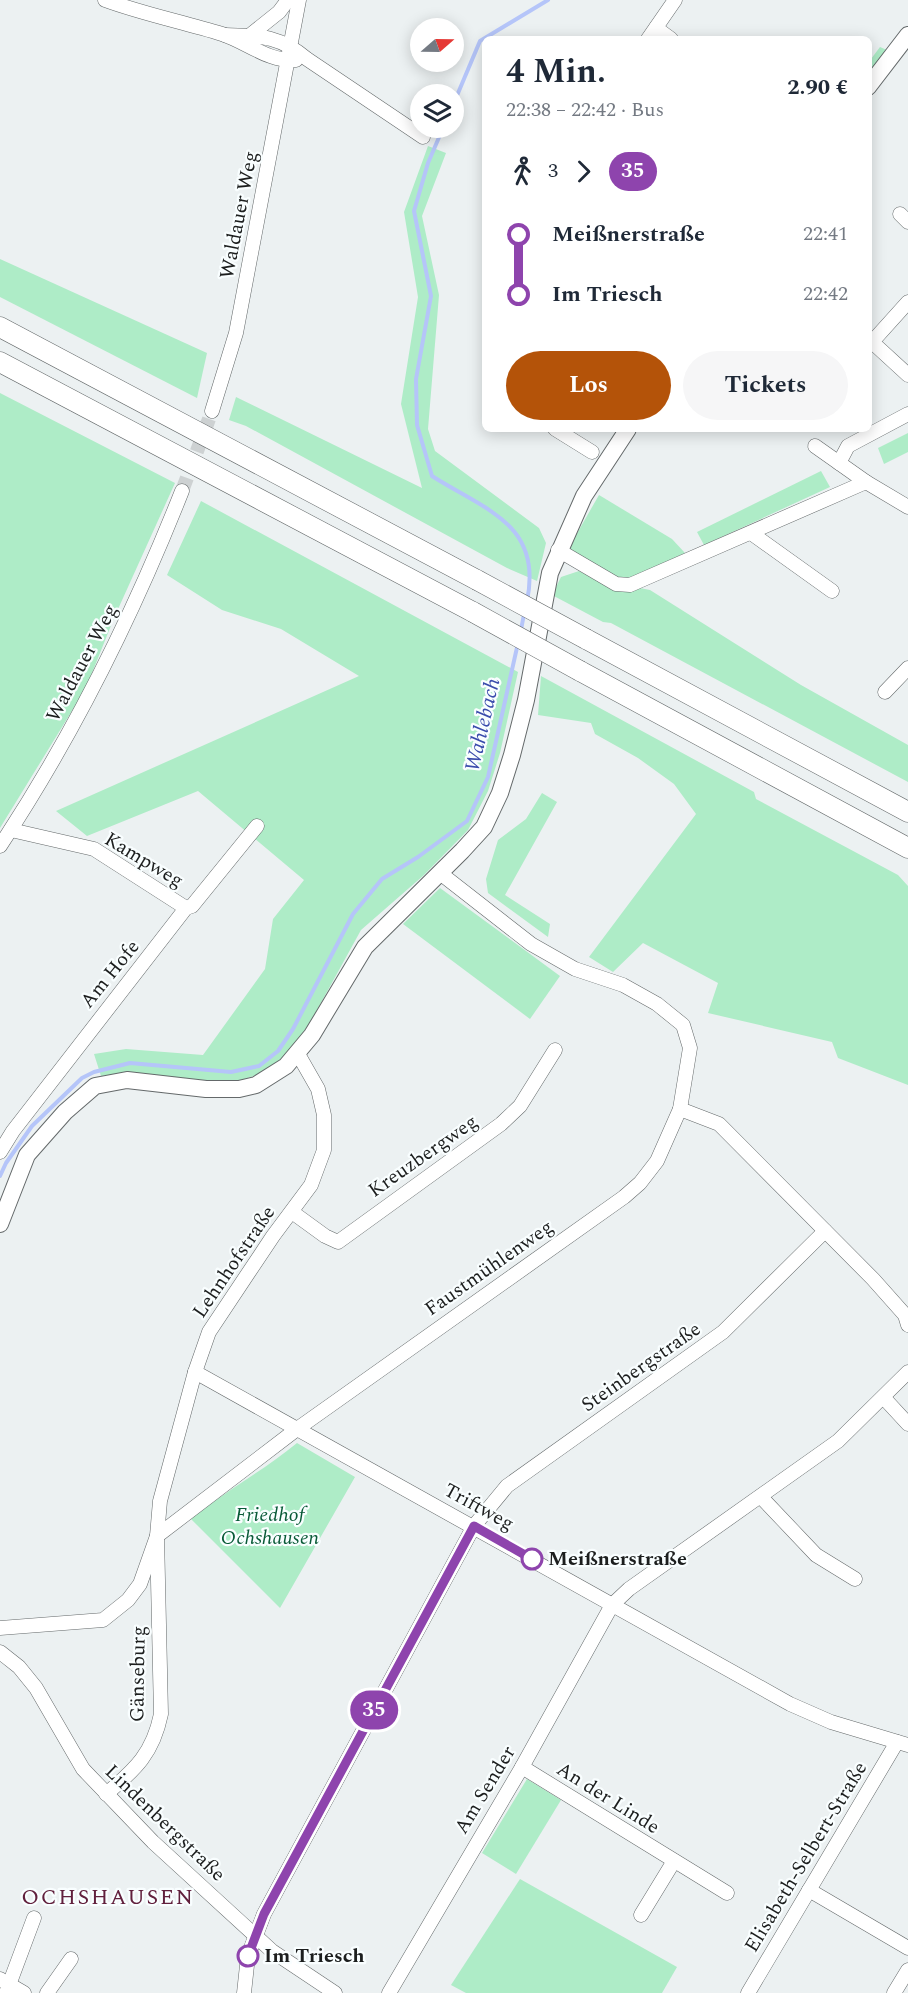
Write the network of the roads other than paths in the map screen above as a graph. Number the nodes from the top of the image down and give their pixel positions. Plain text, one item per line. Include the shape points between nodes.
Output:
1 (105, 0) edge
2 (288, 0) edge
3 (299, 0) edge
4 (675, 0) edge
5 (652, 34) edge
6 (225, 35) junction
7 (908, 35) edge
8 (249, 36) junction
9 (291, 45) junction
10 (307, 59) junction
11 (288, 61) junction
12 (872, 82) edge
13 (410, 128) edge
14 (908, 302) edge
15 (0, 327) edge
16 (0, 362) edge
17 (908, 375) edge
18 (212, 411) tunnel mouth
19 (908, 414) edge
20 (560, 432) edge
21 (626, 432) edge
22 (815, 446) dead end
23 (592, 452) dead end
24 (839, 463) junction
25 (866, 482) junction
26 (182, 491) tunnel mouth
27 (908, 507) edge
28 (751, 533) junction
29 (558, 550) junction
30 (832, 591) dead end
31 (908, 668) edge
32 (885, 692) dead end
33 (908, 812) edge
34 (257, 826) dead end
35 (11, 830) junction
36 (0, 846) edge
37 (908, 848) edge
38 (440, 873) junction
39 (186, 908) junction
40 (555, 1050) dead end
41 (298, 1054) junction
42 (680, 1109) junction
43 (0, 1152) edge
44 (292, 1212) junction
45 (0, 1224) edge
46 (825, 1232) junction
47 (908, 1325) edge
48 (195, 1372) junction
49 (908, 1372) edge
50 (884, 1398) junction
51 (908, 1424) edge
52 (297, 1429) junction
53 (761, 1497) junction
54 (474, 1526) junction
55 (157, 1536) junction
56 (855, 1579) dead end
57 (612, 1605) junction
58 (0, 1628) edge
59 (0, 1652) edge
60 (902, 1743) edge
61 (522, 1767) junction
62 (106, 1794) junction
63 (674, 1861) junction
64 (810, 1890) junction
65 (727, 1893) dead end
66 (641, 1915) dead end
67 (34, 1918) dead end
68 (255, 1936) junction
69 (908, 1948) edge
70 (71, 1959) dead end
71 (908, 1970) edge
72 (5, 1986) edge
73 (24, 1993) edge
74 (47, 1993) edge
75 (244, 1993) edge
76 (335, 1993) edge
77 (390, 1993) edge
78 (748, 1993) edge
79 (894, 1993) edge

1 - 6 street
2 - 8 street
3 - 9 street, Waldauer Weg
4 - 5 street
6 - 8 street
6 - 11 street
7 - 12 main road
8 - 9 street via 269,37
9 - 10 street
9 - 11 street, Waldauer Weg
10 - 11 street
10 - 13 street
11 - 18 street, Waldauer Weg via 236,333
14 - 17 street via 872,342
15 - 33 highway, bridge
16 - 37 highway, bridge
19 - 24 street via 848,446
20 - 23 street
21 - 29 main road via 584,496
22 - 24 street
24 - 25 street
25 - 27 street
25 - 28 street
26 - 35 street, Waldauer Weg via 123,633
28 - 29 street via 630,585 616,584
28 - 30 street
29 - 38 main road via 500,793 484,826
31 - 32 street
34 - 39 street, Am Hofe via 192,906
35 - 36 street, Waldauer Weg
35 - 39 street, Kampweg via 94,849
38 - 41 main road via 365,946
38 - 42 street, Faustmühlenweg via 531,944 575,969 623,985 657,1004 683,1025 690,1048
39 - 43 street, Am Hofe via 73,1051
40 - 44 street, Kreuzbergweg via 520,1106 501,1124 338,1242
41 - 44 street, Lehnhofstraße via 318,1089 324,1115 324,1150 311,1185
41 - 45 main road via 273,1076 239,1089 128,1080 95,1086 65,1112 27,1155
42 - 46 street via 719,1124
42 - 52 street, Faustmühlenweg via 657,1161 624,1197
44 - 48 street, Lehnhofstraße via 209,1332
46 - 47 street via 873,1279 905,1315
46 - 54 street, Steinbergstraße via 723,1332 507,1486
48 - 52 street, Triftweg
48 - 55 street, Lehnhofstraße via 160,1502
49 - 50 street
50 - 51 street
50 - 53 street via 838,1441
52 - 54 street, Triftweg
52 - 55 street, Faustmühlenweg
53 - 56 street via 816,1555
53 - 57 street
54 - 57 street, Triftweg
54 - 68 street
55 - 58 street via 140,1584 103,1620
55 - 62 street, Gänseburg via 161,1714 156,1738 143,1759
57 - 60 street, Triftweg via 790,1704 831,1722
57 - 61 street, Am Sender
59 - 62 street, Lindenbergstraße via 36,1688 83,1769
60 - 64 street, Elisabeth-Selbert-Straße
61 - 63 street, An der Linde
61 - 77 street, Am Sender
62 - 68 street, Lindenbergstraße
63 - 65 street, An der Linde
63 - 66 street
64 - 69 street
64 - 78 street, Elisabeth-Selbert-Straße
67 - 72 street
68 - 75 street via 248,1956
68 - 76 street, Lindenbergstraße
70 - 74 street
71 - 79 street
72 - 73 street

